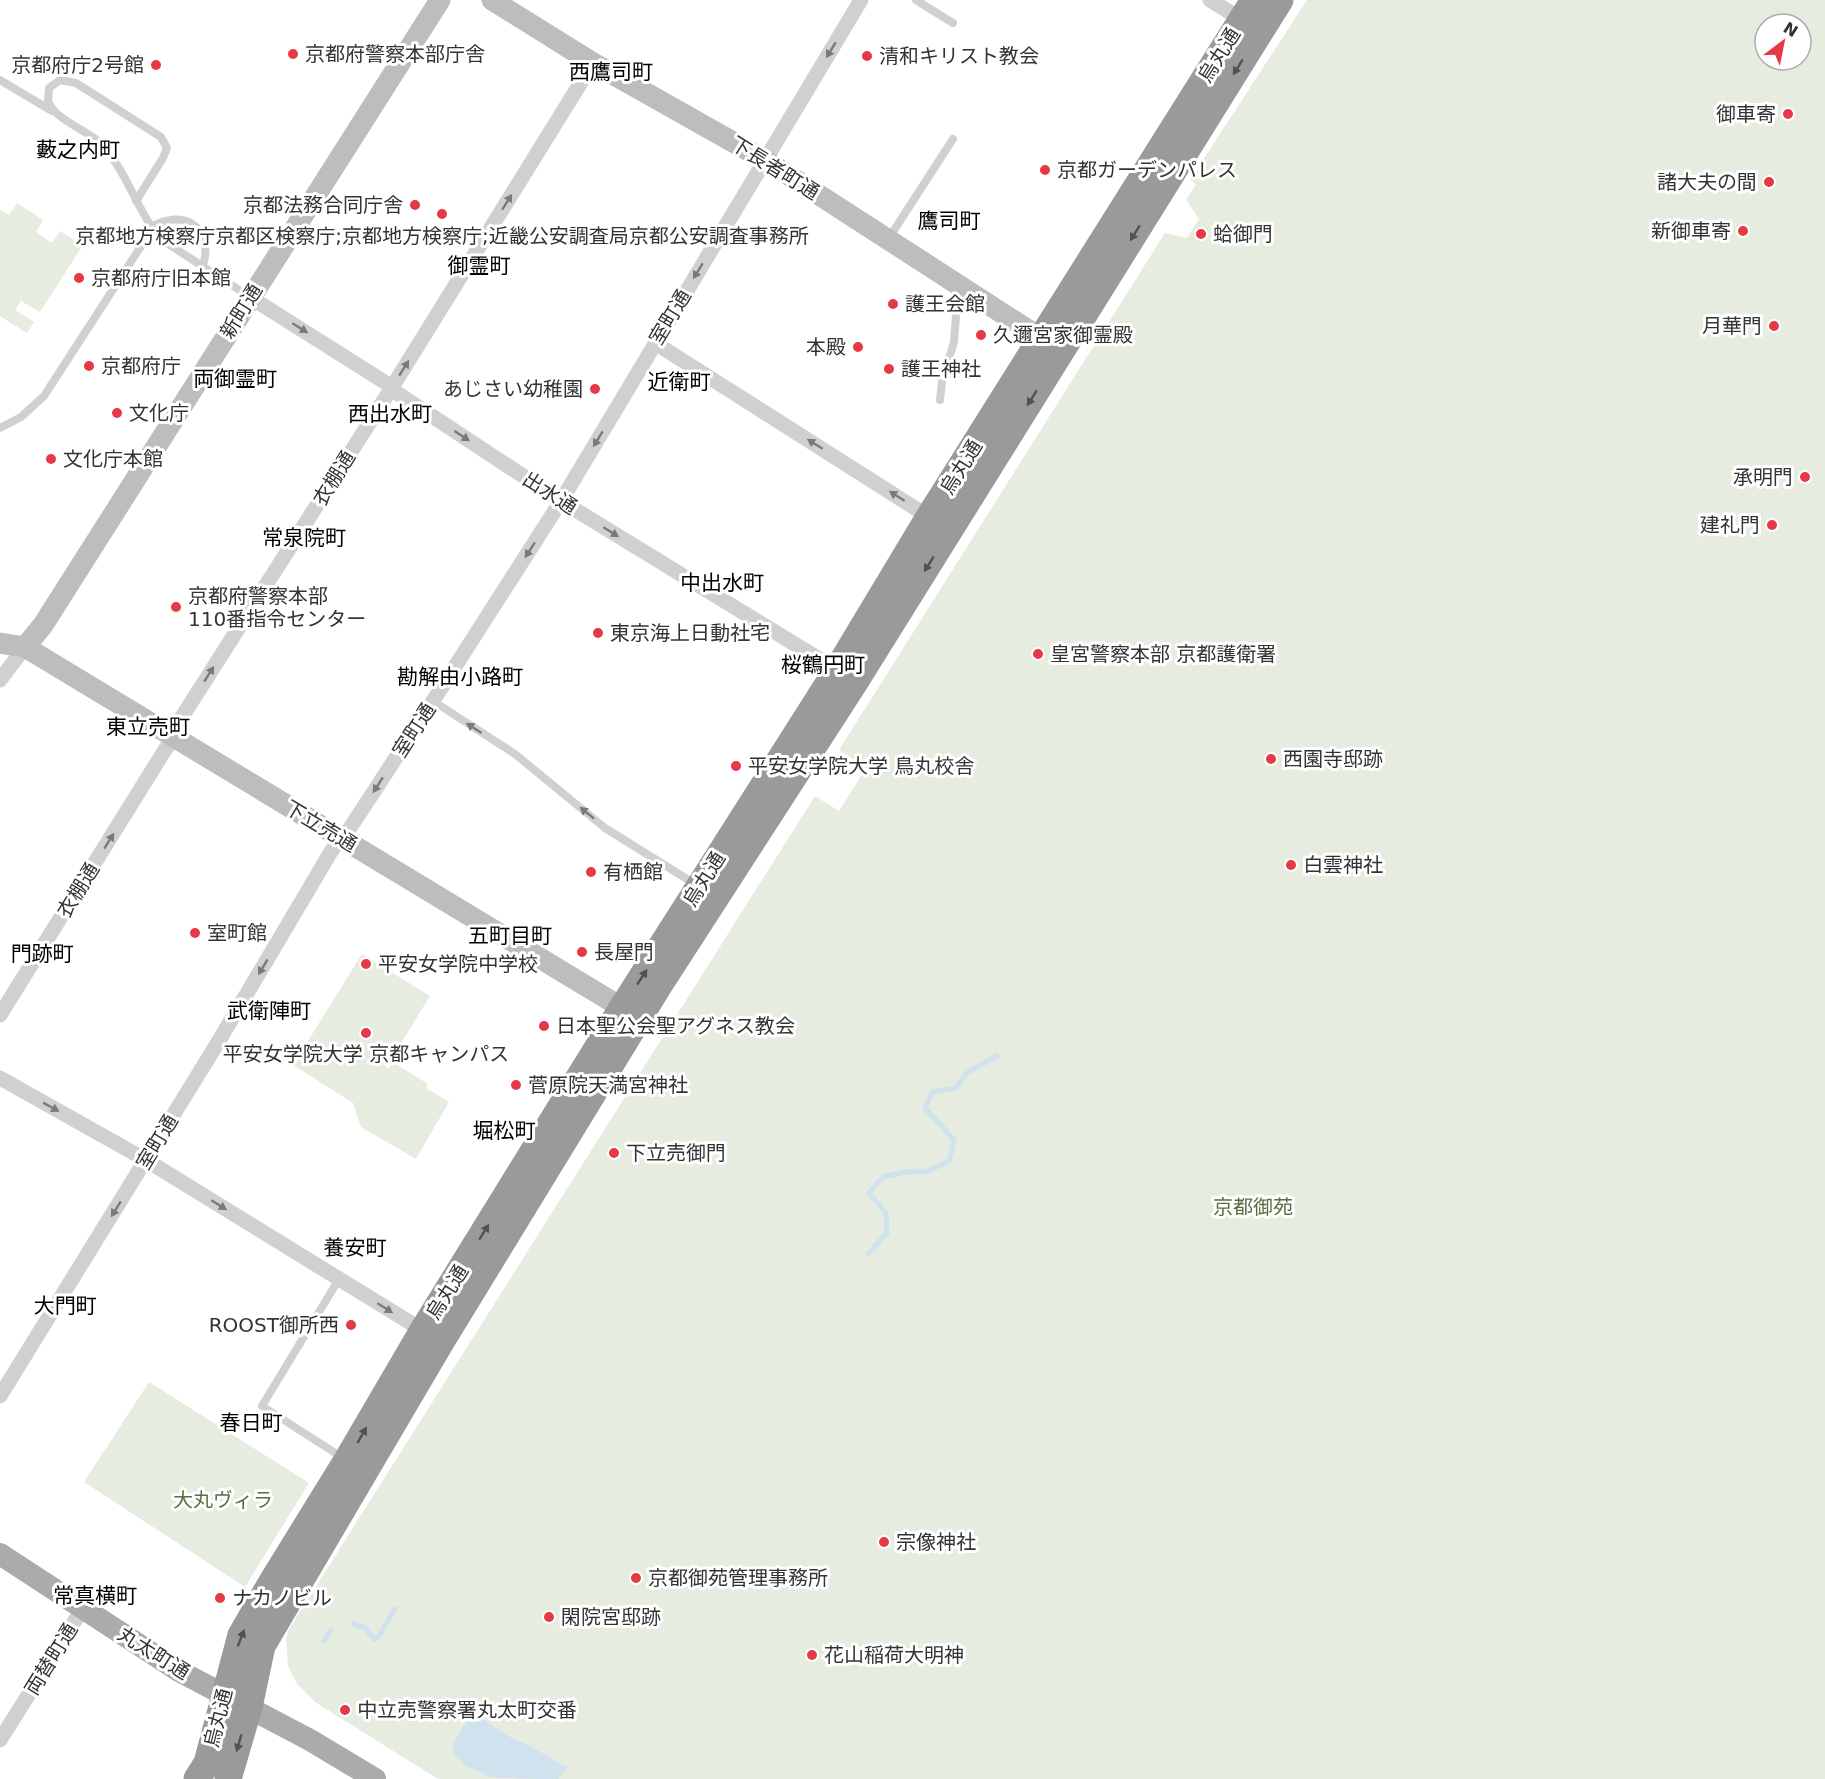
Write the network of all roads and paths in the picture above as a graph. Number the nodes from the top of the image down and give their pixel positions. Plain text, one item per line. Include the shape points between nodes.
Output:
1 (440, 0) edge
2 (492, 0) edge
3 (861, 0) edge
4 (916, 0) edge
5 (1210, 0) edge
6 (1280, 0) edge
7 (1252, 17) edge
8 (953, 23) dead end
9 (593, 63) junction
10 (0, 80) edge
11 (58, 115) junction
12 (953, 139) dead end
13 (765, 160) junction
14 (136, 201) junction
15 (151, 227) junction
16 (159, 238) junction
17 (889, 240) junction
18 (202, 266) junction
19 (965, 289) junction
20 (250, 297) junction
21 (655, 343) junction
22 (1052, 345) junction
23 (391, 389) junction
24 (940, 400) dead end
25 (0, 428) edge
26 (561, 501) junction
27 (930, 517) junction
28 (0, 643) edge
29 (25, 647) junction
30 (846, 676) junction
31 (0, 680) edge
32 (433, 702) junction
33 (173, 737) junction
34 (342, 838) junction
35 (699, 886) junction
36 (631, 1013) junction
37 (0, 1015) edge
38 (0, 1078) edge
39 (146, 1160) junction
40 (339, 1279) junction
41 (432, 1336) junction
42 (0, 1396) edge
43 (347, 1460) junction
44 (0, 1554) edge
45 (83, 1608) junction
46 (224, 1694) junction
47 (249, 1707) junction
48 (0, 1740) edge
49 (197, 1779) edge
50 (228, 1779) edge
51 (375, 1779) edge

1 - 20 street, 新町通
2 - 9 street, 下長者町通
3 -> 13 street, 室町通
4 - 8 lane
5 - 7 street
6 - 7 highway, 烏丸通
7 - 22 highway, 烏丸通
9 - 13 street, 下長者町通
23 -> 9 street, 衣棚通
10 - 11 lane
11 - 14 lane via 99,141 119,167
11 - 14 lane via 48,102 49,88 60,80 76,82 161,137 167,148
12 - 17 lane
13 - 17 street, 下長者町通
13 -> 21 street, 室町通
14 - 15 lane
15 - 16 lane
15 - 18 lane via 175,218 189,222 206,243
16 - 18 lane
16 - 25 lane via 147,237 141,245 44,396 21,417
17 - 19 street, 下長者町通
18 - 20 lane
19 - 22 street, 下長者町通
19 - 24 lane via 957,302 954,342
20 -> 23 street, 出水通
20 - 29 street, 新町通 via 43,625
21 -> 26 street, 室町通
27 -> 21 street
22 - 27 highway, 烏丸通
22 -> 30 highway, 烏丸通
23 -> 26 street, 出水通
33 -> 23 street, 衣棚通 via 180,720
26 -> 30 street, 出水通
26 -> 32 street, 室町通
27 - 30 highway, 烏丸通
28 - 29 street, 下立売通
29 - 31 street, 新町通
29 - 33 street, 下立売通
30 - 35 highway, 烏丸通
30 - 36 highway, 烏丸通
32 -> 34 street, 室町通
35 -> 32 lane via 605,828 515,754
33 - 34 street, 下立売通
37 -> 33 street, 衣棚通
34 - 36 street, 下立売通
34 -> 39 street, 室町通
36 -> 35 highway, 烏丸通
36 - 41 highway, 烏丸通
38 -> 39 street
39 -> 40 street
39 -> 42 street, 室町通
40 -> 41 street
40 - 43 lane via 262,1406
43 -> 41 highway, 烏丸通
41 - 47 highway, 烏丸通 via 262,1647
46 -> 43 highway, 烏丸通 via 241,1635
44 - 45 main road, 丸太町通
45 - 46 main road, 丸太町通 via 179,1671
45 - 48 street, 両替町通
46 - 47 main road, 丸太町通
46 - 49 highway, 烏丸通 via 207,1763
47 -> 50 highway, 烏丸通
47 - 51 main road, 丸太町通

